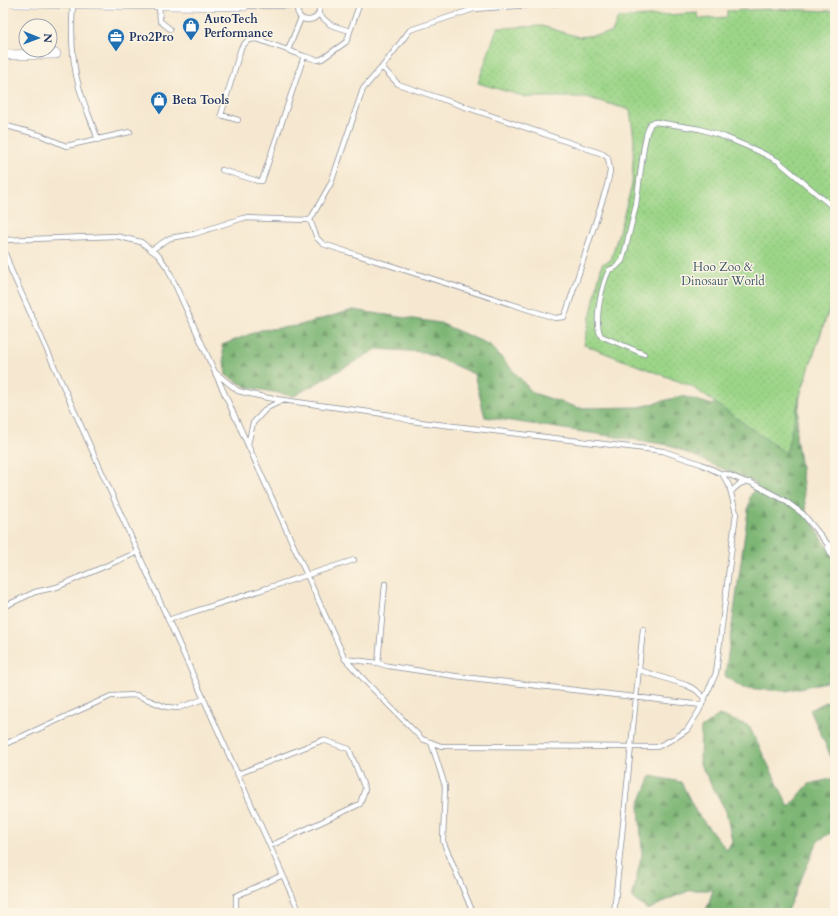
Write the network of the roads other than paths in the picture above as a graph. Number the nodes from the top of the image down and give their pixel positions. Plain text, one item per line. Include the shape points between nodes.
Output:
1 (16, 3) edge
2 (318, 3) edge
3 (360, 3) edge
4 (473, 3) edge
5 (559, 3) edge
6 (73, 4) edge
7 (185, 4) edge
8 (159, 5) junction
9 (297, 5) edge
10 (244, 6) joint
11 (474, 9) junction
12 (318, 14) junction
13 (301, 18) junction
14 (170, 29) dead end
15 (350, 30) junction
16 (288, 50) junction
17 (3, 55) edge
18 (18, 55) edge
19 (304, 56) junction
20 (382, 67) junction
21 (238, 120) dead end
22 (3, 125) edge
23 (130, 132) dead end
24 (98, 140) junction
25 (222, 170) dead end
26 (835, 209) edge
27 (310, 220) junction
28 (3, 240) edge
29 (3, 247) edge
30 (151, 250) junction
31 (5, 258) edge
32 (644, 354) dead end
33 (216, 373) junction
34 (283, 400) junction
35 (248, 444) junction
36 (722, 474) junction
37 (746, 482) junction
38 (731, 492) junction
39 (830, 548) joint
40 (138, 552) junction
41 (835, 556) edge
42 (354, 560) dead end
43 (307, 575) junction
44 (385, 584) dead end
45 (3, 607) edge
46 (168, 620) junction
47 (643, 629) dead end
48 (345, 659) junction
49 (378, 663) junction
50 (640, 670) junction
51 (637, 698) junction
52 (705, 698) junction
53 (204, 699) junction
54 (702, 706) junction
55 (430, 742) junction
56 (3, 745) edge
57 (631, 747) junction
58 (238, 774) junction
59 (270, 846) junction
60 (283, 875) junction
61 (236, 913) edge
62 (300, 913) edge
63 (473, 913) edge
64 (614, 913) edge

1 - 6 street
2 - 12 lane
3 - 15 lane
4 - 11 lane
5 - 11 lane
6 - 8 street
6 - 24 lane via 73,60 79,87
7 - 8 street
7 - 10 street
8 - 14 lane via 160,21
9 - 10 lane
9 - 13 lane via 297,13
11 - 20 lane via 410,30
12 - 13 lane via 309,20
12 - 15 lane via 331,24
13 - 16 lane
15 - 19 lane via 346,42 322,59
16 - 19 lane
16 - 21 lane via 257,39 248,40 241,48 221,115
17 - 18 street
19 - 25 lane via 262,181
20 - 27 lane via 363,89 331,183
20 - 27 lane via 398,84 603,154 608,158 610,171 607,186 564,317 555,318 323,244 317,238
22 - 24 lane via 40,135 66,146
23 - 24 lane
26 - 32 lane via 778,161 758,151 700,129 651,123 646,132 636,205 625,251 622,261 609,270 606,277 597,319 601,336
27 - 30 lane via 243,218 194,234 170,238
28 - 30 lane via 116,236 141,242
29 - 31 lane
30 - 33 lane via 168,269
31 - 40 lane
33 - 34 lane via 238,391
33 - 35 lane
34 - 35 lane via 267,408 253,423
34 - 36 lane via 391,415 411,421 662,451
35 - 43 lane
36 - 37 lane
36 - 38 lane
37 - 38 lane
37 - 39 lane via 784,500 803,514
38 - 52 lane via 736,513 717,666
39 - 41 street
40 - 45 lane via 57,588 35,592
40 - 46 lane
42 - 43 lane
43 - 46 lane
43 - 48 lane
44 - 49 lane
46 - 53 lane
47 - 50 lane
48 - 49 lane
48 - 55 lane via 413,731
49 - 51 lane via 455,676
50 - 51 lane
50 - 52 lane via 686,685
51 - 54 lane
51 - 57 lane
52 - 54 lane
53 - 56 lane via 178,708 166,708 136,695 111,696
53 - 58 lane
54 - 57 lane via 687,730 675,738 657,747
55 - 57 lane via 441,746
55 - 63 lane via 445,786 443,841
57 - 64 lane
58 - 59 lane
58 - 59 lane via 323,740 349,748 365,789 360,804
59 - 60 lane
60 - 61 lane via 236,896
60 - 62 lane

